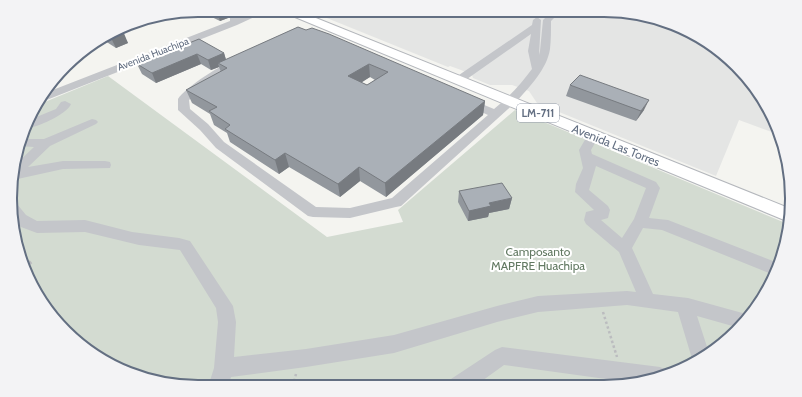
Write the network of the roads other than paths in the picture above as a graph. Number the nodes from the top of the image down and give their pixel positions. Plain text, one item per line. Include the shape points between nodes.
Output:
1 (233, 17) edge
2 (304, 17) edge
3 (314, 17) edge
4 (538, 17) edge
5 (550, 17) edge
6 (536, 26) junction
7 (225, 55) edge
8 (537, 69) junction
9 (463, 77) junction
10 (56, 87) edge
11 (460, 98) edge
12 (512, 100) junction
13 (65, 104) dead end
14 (495, 114) junction
15 (34, 122) edge
16 (92, 122) dead end
17 (593, 136) junction
18 (26, 143) edge
19 (46, 143) junction
20 (586, 156) junction
21 (105, 165) dead end
22 (20, 168) edge
23 (19, 173) edge
24 (785, 207) edge
25 (784, 214) edge
26 (18, 217) edge
27 (640, 222) junction
28 (624, 248) junction
29 (771, 267) edge
30 (648, 301) junction
31 (685, 306) junction
32 (739, 319) edge
33 (699, 352) edge
34 (224, 368) junction
35 (646, 375) edge
36 (220, 380) edge
37 (467, 380) edge

1 - 10 street, Avenida Huachipa
2 - 12 main road, Avenida Las Torres / LM-711
3 - 9 main road, Avenida Las Torres / LM-711
4 - 6 street
5 - 8 street via 547,20 545,51
6 - 8 street via 533,51
6 - 9 street
7 - 14 street via 242,61 213,74 194,87 183,99 184,110 220,145 313,212 350,213 396,202
8 - 12 street
9 - 12 main road, Avenida Las Torres / LM-711
11 - 14 street
12 - 14 street
12 - 17 main road, Avenida Las Torres / LM-711
12 - 24 main road, Avenida Las Torres / LM-711
13 - 15 street via 60,111
16 - 19 street
17 - 20 street via 585,150
17 - 25 main road, Avenida Las Torres / LM-711
18 - 19 street
19 - 22 street
20 - 27 street via 652,185
20 - 28 street via 590,170 582,184 582,192 604,213 591,216 591,220
21 - 23 street via 63,165
26 - 34 street via 33,227 84,226 141,240 185,245 224,306 227,322
27 - 28 street
27 - 29 street via 656,226 665,224
28 - 30 street
30 - 31 street
30 - 34 street via 627,298 538,304 394,344
31 - 32 street
31 - 33 street
34 - 36 street
35 - 37 street via 502,356

